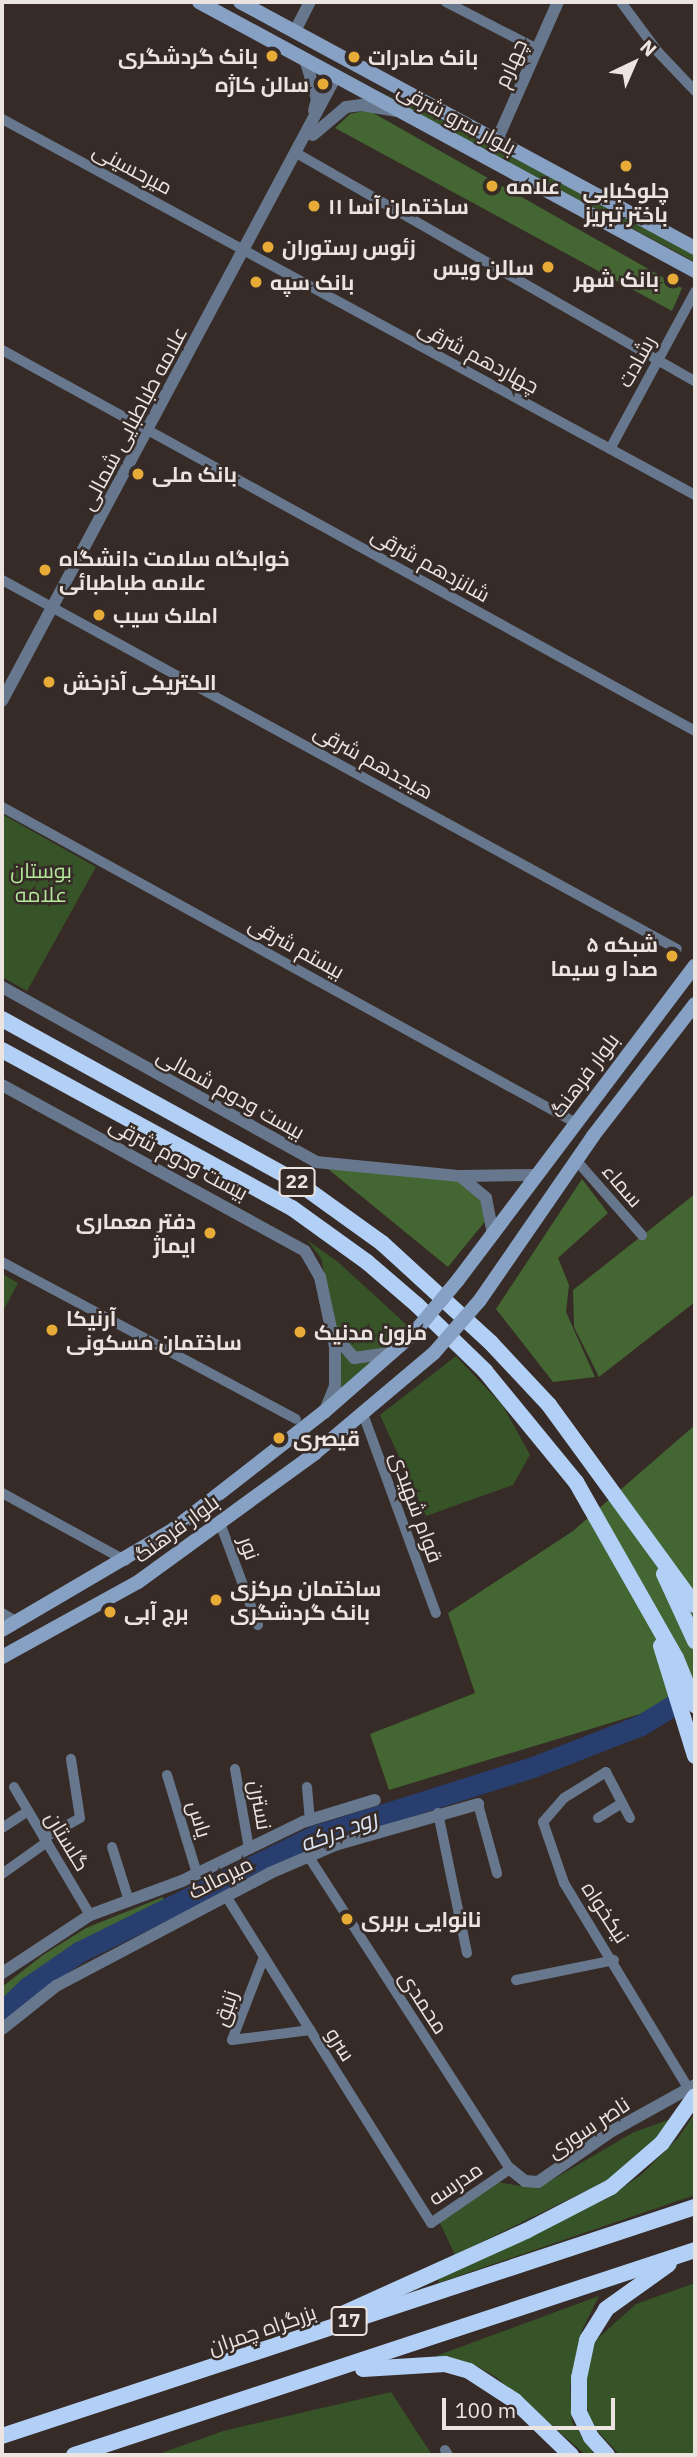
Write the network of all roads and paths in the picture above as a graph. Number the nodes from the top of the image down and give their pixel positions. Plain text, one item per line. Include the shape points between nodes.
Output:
1 (199, 2) edge
2 (240, 2) edge
3 (310, 2) edge
4 (446, 2) edge
5 (558, 2) edge
6 (621, 2) edge
7 (295, 31) junction
8 (537, 48) junction
9 (305, 59) junction
10 (346, 59) junction
11 (336, 76) junction
12 (695, 91) edge
13 (403, 113) junction
14 (2, 119) edge
15 (497, 140) junction
16 (298, 154) junction
17 (695, 248) edge
18 (245, 251) junction
19 (695, 271) edge
20 (695, 292) edge
21 (2, 350) edge
22 (658, 360) junction
23 (695, 381) edge
24 (148, 430) junction
25 (610, 449) junction
26 (695, 495) edge
27 (2, 580) edge
28 (52, 607) junction
29 (2, 701) edge
30 (695, 730) edge
31 (2, 807) edge
32 (677, 949) dead end
33 (695, 965) edge
34 (2, 987) edge
35 (695, 1004) edge
36 (2, 1019) edge
37 (2, 1050) edge
38 (2, 1085) edge
39 (574, 1122) junction
40 (576, 1160) junction
41 (536, 1175) junction
42 (460, 1176) junction
43 (493, 1234) junction
44 (642, 1235) dead end
45 (2, 1262) edge
46 (331, 1324) junction
47 (395, 1352) junction
48 (324, 1412) junction
49 (363, 1413) junction
50 (296, 1419) dead end
51 (2, 1493) edge
52 (220, 1523) junction
53 (646, 1538) junction
54 (125, 1561) junction
55 (695, 1605) edge
56 (2, 1613) edge
57 (436, 1613) dead end
58 (651, 1614) junction
59 (16, 1621) junction
60 (258, 1625) dead end
61 (2, 1630) edge
62 (695, 1642) edge
63 (2, 1657) edge
64 (695, 1705) edge
65 (695, 1756) edge
66 (71, 1759) dead end
67 (235, 1769) dead end
68 (167, 1775) dead end
69 (14, 1787) dead end
70 (307, 1787) dead end
71 (375, 1800) dead end
72 (622, 1803) junction
73 (478, 1804) joint
74 (28, 1811) junction
75 (438, 1812) junction
76 (597, 1818) dead end
77 (630, 1818) dead end
78 (310, 1821) junction
79 (2, 1828) edge
80 (46, 1840) junction
81 (112, 1847) dead end
82 (249, 1849) junction
83 (308, 1856) junction
84 (497, 1873) dead end
85 (2, 1874) edge
86 (197, 1874) junction
87 (226, 1896) junction
88 (129, 1901) junction
89 (90, 1915) junction
90 (467, 1953) dead end
91 (264, 1957) junction
92 (614, 1960) junction
93 (2, 1973) edge
94 (516, 1980) dead end
95 (2, 2029) edge
96 (310, 2030) junction
97 (693, 2090) edge
98 (510, 2169) junction
99 (695, 2207) edge
100 (424, 2213) joint
101 (691, 2251) edge
102 (301, 2337) junction
103 (336, 2371) junction
104 (2, 2436) edge
105 (74, 2455) edge
106 (570, 2455) edge
107 (607, 2455) edge

1 - 9 main road, بلوار سرو شرقی
2 - 7 main road, بلوار سرو شرقی
3 - 7 street
4 - 8 street
5 - 8 street, چهارم
6 - 12 street
7 - 10 main road, بلوار سرو شرقی
8 - 15 street, چهارم
9 - 11 main road, بلوار سرو شرقی
9 - 16 street, علامه طباطبایی شمالی via 317,99
10 - 11 main road
10 - 15 main road, بلوار سرو شرقی
11 - 13 main road, بلوار سرو شرقی
11 - 16 street, علامه طباطبایی شمالی
13 - 16 street, علامه طباطبایی شمالی via 362,105 337,110
13 - 19 main road, بلوار سرو شرقی
14 - 18 street, میرحسینی
15 - 17 main road, بلوار سرو شرقی
16 - 18 street, علامه طباطبایی شمالی
16 - 22 street
18 - 24 street, علامه طباطبایی شمالی
18 - 25 street, چهاردهم شرقی
20 - 22 street, رشادت
21 - 24 street, شانزدهم شرقی
22 - 23 street
22 - 25 street, رشادت
24 - 28 street, علامه طباطبایی شمالی
24 - 30 street, شانزدهم شرقی
25 - 26 street, چهاردهم شرقی
27 - 28 street, هیجدهم شرقی
28 - 29 street, علامه طباطبایی شمالی
28 - 32 street, هیجدهم شرقی
31 - 39 street, بیستم شرقی
33 - 39 main road, بلوار فرهنگ
34 - 42 street, بیست ودوم شمالی via 316,1163
35 - 40 main road, بلوار فرهنگ
36 - 53 highway, 22 via 297,1182 347,1215 491,1343 549,1405
37 - 58 highway, 22 via 330,1233 416,1305 485,1371 529,1423 593,1508
38 - 46 street, بیست ودوم شرقی via 305,1251 320,1277
39 - 41 main road, بلوار فرهنگ
40 - 44 street, سماء
40 - 49 main road, بلوار فرهنگ, bridge via 480,1300 434,1353
41 - 42 street, بیست ودوم شمالی
41 - 43 main road, بلوار فرهنگ
42 - 43 street via 486,1198
43 - 47 main road, بلوار فرهنگ, bridge
45 - 50 street
46 - 47 street via 339,1345 354,1358
46 - 48 street via 337,1368
47 - 48 main road, بلوار فرهنگ
48 - 54 main road, بلوار فرهنگ
49 - 52 main road, بلوار فرهنگ
49 - 57 street, قوام شهیدی
51 - 54 street
52 - 60 street, نور
52 - 63 main road, بلوار فرهنگ via 138,1582
53 - 55 highway
53 - 62 highway, 22
54 - 59 main road, بلوار فرهنگ
56 - 59 street
58 - 64 highway, 22
58 - 65 highway
59 - 61 main road, بلوار فرهنگ
66 - 80 street via 80,1818
67 - 82 street, نسترن
68 - 86 street, یاس
69 - 74 street, گلستان
70 - 78 street
71 - 78 street, میرمالک
72 - 76 street
72 - 77 street
72 - 92 street, نیکخواه via 607,1772 564,1798 543,1822 564,1883
73 - 75 street, میرمالک
73 - 84 street
74 - 79 street
74 - 80 street, گلستان
75 - 83 street, میرمالک
75 - 90 street
78 - 82 street, میرمالک
80 - 85 street
80 - 89 street, گلستان
81 - 88 street
82 - 86 street, میرمالک
83 - 87 street, میرمالک
83 - 98 street, محمدی
86 - 88 street, میرمالک
87 - 91 street, سرو
87 - 95 street, میرمالک via 56,1986
88 - 89 street, میرمالک
89 - 93 street, میرمالک
91 - 96 street, سرو
91 - 96 street, زنبق via 232,2040
92 - 94 street
92 - 97 street, نیکخواه
96 - 100 street, سرو
97 - 98 street, ناصر سوری via 612,2131 545,2179 525,2181
97 - 102 highway via 662,2143 633,2171 579,2204
98 - 100 street, مدرسه via 431,2223
99 - 102 highway, بزرگراه چمران / 17
101 - 103 highway, 17
101 - 107 highway via 606,2309 587,2340 579,2378 579,2412 591,2437
102 - 104 highway, بزرگراه چمران / 17
103 - 105 highway, 17
103 - 106 highway via 445,2364 470,2371 515,2401

